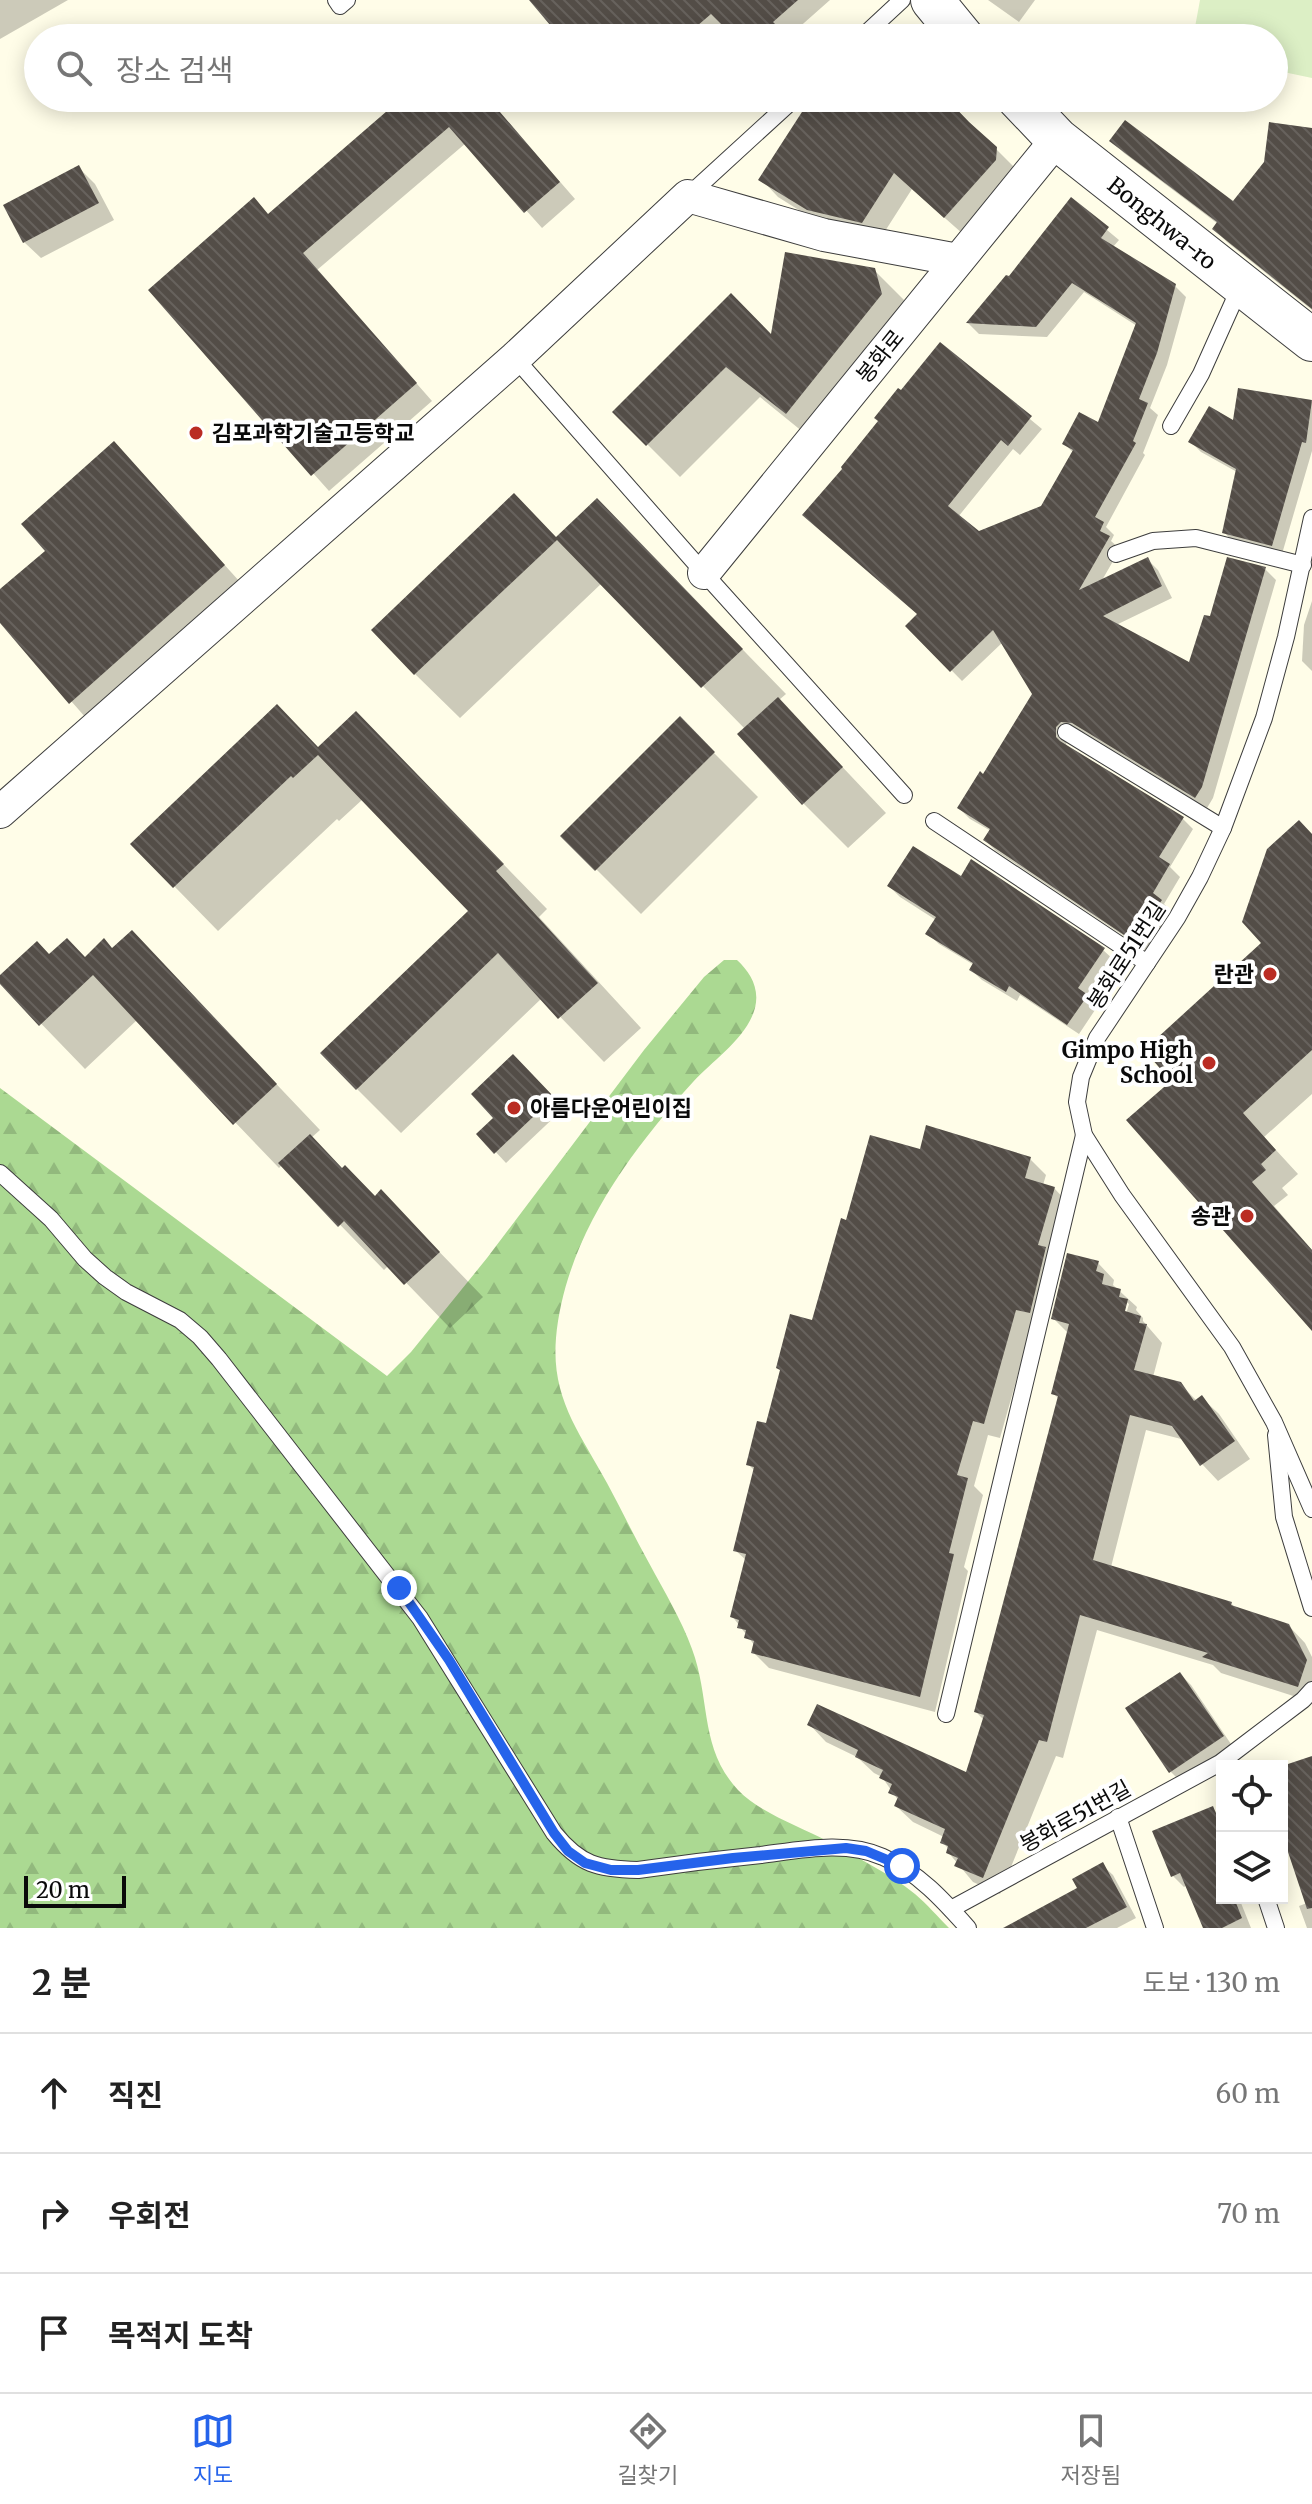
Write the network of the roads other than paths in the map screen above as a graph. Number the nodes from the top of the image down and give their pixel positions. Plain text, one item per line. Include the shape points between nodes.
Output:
1 (336, 0) edge
2 (347, 0) edge
3 (902, 0) edge
4 (932, 0) edge
5 (876, 24) edge
6 (952, 24) edge
7 (780, 112) edge
8 (1031, 112) edge
9 (1057, 139) junction
10 (688, 196) junction
11 (958, 260) junction
12 (1241, 285) junction
13 (1312, 340) edge
14 (515, 358) junction
15 (1171, 426) dead end
16 (1312, 518) edge
17 (1116, 554) dead end
18 (1303, 565) junction
19 (704, 573) junction
20 (1066, 732) dead end
21 (904, 795) dead end
22 (0, 812) edge
23 (934, 821) dead end
24 (1223, 828) junction
25 (1147, 963) junction
26 (1084, 1135) junction
27 (0, 1173) edge
28 (1274, 1422) junction
29 (1312, 1509) edge
30 (1312, 1608) edge
31 (1312, 1690) edge
32 (946, 1714) dead end
33 (1228, 1760) edge
34 (1216, 1768) edge
35 (1118, 1817) junction
36 (1268, 1904) edge
37 (951, 1909) junction
38 (968, 1928) edge
39 (1155, 1928) edge
40 (1276, 1928) edge

1 - 2 lane via 340,6
3 - 5 lane
4 - 6 street
7 - 10 lane
8 - 9 street, Bonghwa-ro
9 - 11 street, 봉화로
9 - 12 street, Bonghwa-ro
10 - 11 street via 824,235
10 - 14 street
11 - 19 street, 봉화로
12 - 13 street, Bonghwa-ro
12 - 15 lane
14 - 19 lane
14 - 22 street
16 - 18 lane, 봉화로51번길
17 - 18 lane via 1153,541 1196,538
18 - 24 lane, 봉화로51번길 via 1264,718
19 - 21 lane
20 - 24 lane
23 - 25 lane
24 - 25 lane, 봉화로51번길
25 - 26 lane, 봉화로51번길 via 1097,1038 1081,1077 1077,1102
26 - 28 lane, 봉화로51번길 via 1232,1347
26 - 32 lane
27 - 37 lane via 105,1277 180,1320 219,1359 420,1618 568,1851 585,1863 638,1870 799,1850 866,1851 902,1866
28 - 29 lane, 봉화로51번길
28 - 30 lane, 봉화로51번길 via 1284,1517
31 - 33 lane, 봉화로51번길
34 - 35 lane, 봉화로51번길
35 - 37 lane, 봉화로51번길
35 - 39 lane
36 - 40 lane
37 - 38 lane

